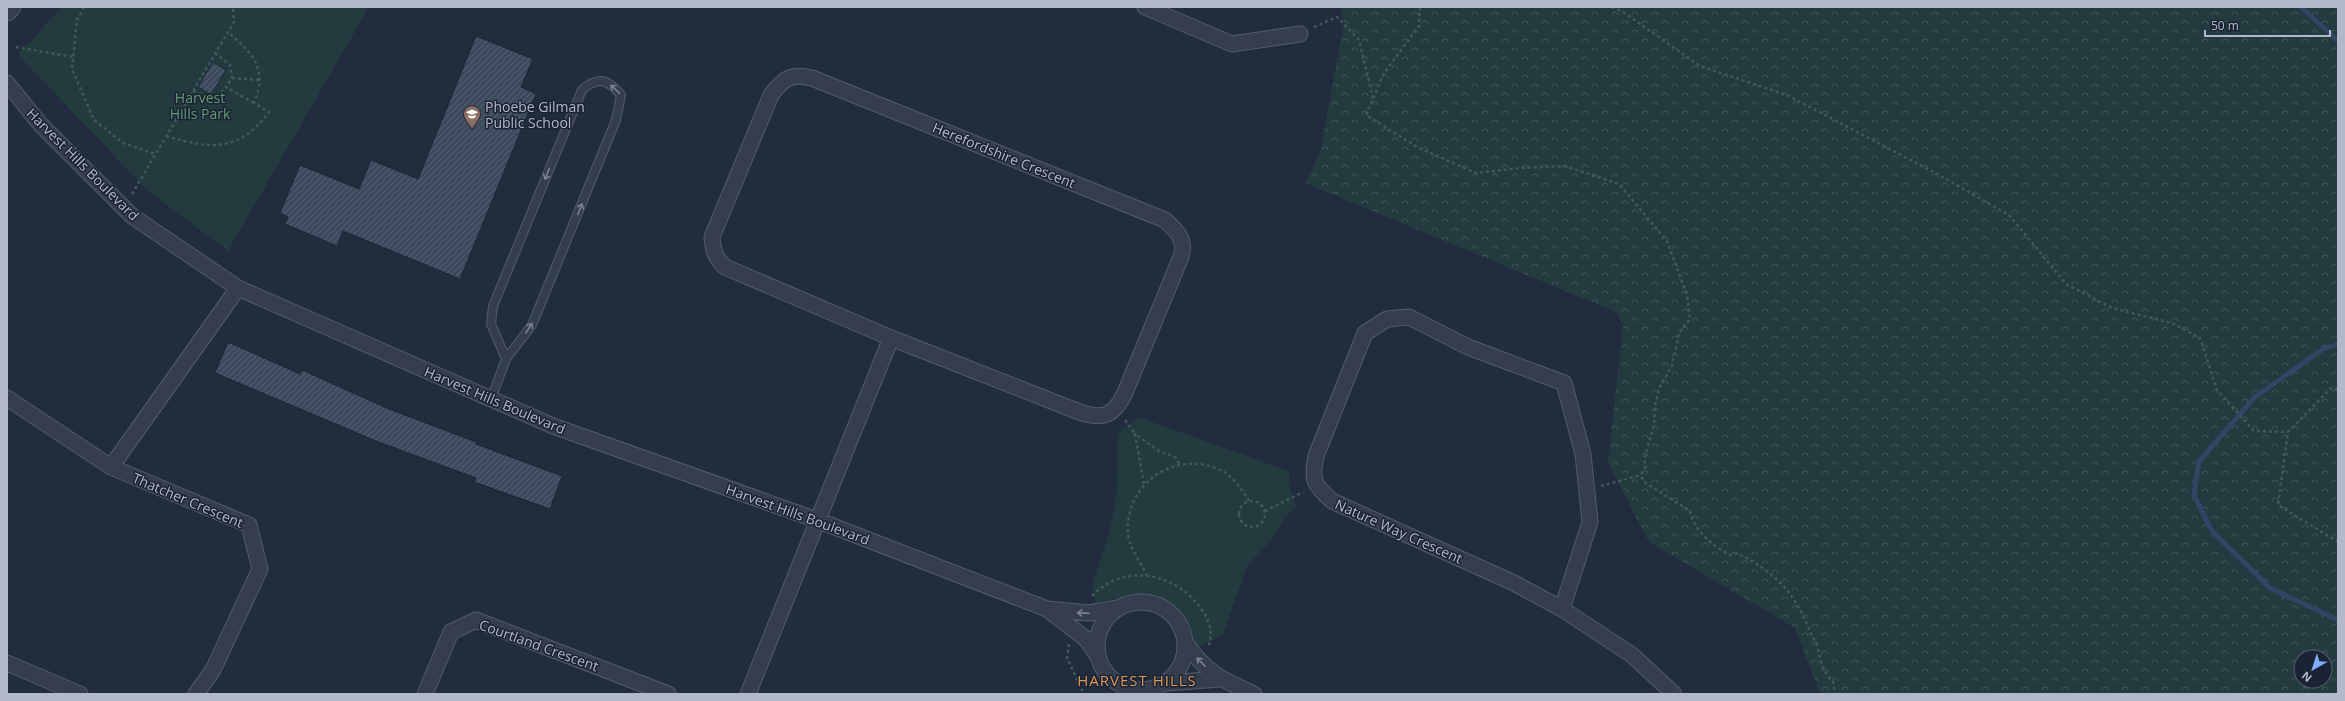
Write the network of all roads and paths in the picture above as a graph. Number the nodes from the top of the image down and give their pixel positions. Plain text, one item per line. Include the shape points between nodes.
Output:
1 (11, 7) edge
2 (84, 7) edge
3 (232, 7) edge
4 (1145, 7) edge
5 (1420, 7) edge
6 (1612, 7) edge
7 (7, 11) edge
8 (228, 32) junction
9 (1300, 34) joint
10 (16, 47) dead end
11 (215, 53) junction
12 (73, 56) junction
13 (232, 78) junction
14 (259, 80) junction
15 (7, 83) edge
16 (226, 87) junction
17 (193, 91) junction
18 (1373, 99) junction
19 (254, 102) junction
20 (166, 136) junction
21 (155, 154) junction
22 (124, 208) junction
23 (238, 288) junction
24 (891, 338) junction
25 (506, 359) junction
26 (2338, 389) edge
27 (7, 398) edge
28 (491, 399) junction
29 (2288, 432) junction
30 (1180, 465) junction
31 (111, 467) junction
32 (1641, 474) junction
33 (1144, 485) junction
34 (1316, 485) junction
35 (1587, 490) junction
36 (1249, 501) junction
37 (1265, 510) junction
38 (817, 520) junction
39 (2338, 542) edge
40 (1147, 576) junction
41 (1118, 608) junction
42 (1562, 609) junction
43 (1047, 610) junction
44 (1079, 612) junction
45 (1072, 629) junction
46 (1185, 642) junction
47 (1097, 655) junction
48 (7, 663) edge
49 (1203, 665) junction
50 (1103, 670) junction
51 (1220, 679) junction
52 (1166, 683) junction
53 (1149, 692) edge
54 (80, 694) edge
55 (196, 694) edge
56 (425, 694) edge
57 (668, 694) edge
58 (748, 694) edge
59 (1084, 694) edge
60 (1110, 694) edge
61 (1254, 694) edge
62 (1674, 694) edge
63 (1835, 694) edge

1 - 7 street
2 - 12 path via 77,20
3 - 8 path via 234,22
4 - 9 street via 1232,44
5 - 18 path via 1419,26 1384,73
6 - 29 path via 1700,66 1787,95 2009,215 2066,284 2112,308 2172,323 2200,338 2217,390 2254,431
8 - 11 path
8 - 14 path via 250,50 259,69
9 - 18 path via 1337,17 1359,40
10 - 12 path
11 - 13 path via 230,65
11 - 17 path
12 - 21 path via 72,69 94,120 123,143
13 - 14 path
13 - 16 path
14 - 19 path via 259,90
15 - 22 street, Harvest Hills Boulevard via 41,125
16 - 17 path via 219,95 209,98
16 - 19 path
17 - 20 path
18 - 32 path via 1366,115 1417,147 1476,173 1565,166 1619,184 1667,241 1687,295 1690,319 1679,333 1672,366 1660,386 1654,424 1644,460 1646,466
19 - 20 path via 269,112 261,123 240,139 211,146 197,145
20 - 21 path
21 - 22 path
22 - 23 street, Harvest Hills Boulevard
23 - 28 street, Harvest Hills Boulevard
23 - 31 street
24 - 24 street, Herefordshire Crescent via 1082,413 1096,417 1106,415 1117,408 1124,395 1181,257 1184,247 1182,238 1165,220 812,78 799,75 784,80 771,95 712,237 717,260 725,267
24 - 38 street
25 -> 25 lane via 532,325 616,120 621,95 615,87 603,81 591,82 582,90 493,306 491,324
25 - 28 lane
26 - 29 path via 2331,388
27 - 31 street, Thatcher Crescent
28 - 38 street, Harvest Hills Boulevard via 553,426
29 - 39 path via 2278,505
30 - 33 path via 1152,476
30 - 33 path via 1175,457 1160,451 1135,434
30 - 36 path via 1198,463 1219,469 1237,482
31 - 55 street, Thatcher Crescent via 249,525 260,569 213,670
32 - 35 path
32 - 63 path via 1644,482 1690,511 1691,518 1699,530 1717,548 1730,555 1737,553 1752,561 1786,586 1796,600 1816,645 1824,674 1833,681
33 - 40 path via 1137,492 1129,513 1128,535 1135,556
34 - 35 street via 1312,473 1316,456 1365,333 1387,319 1409,317 1468,347 1564,383 1583,454
34 - 37 path
34 - 42 street, Nature Way Crescent via 1332,501 1514,582
35 - 42 street via 1590,522
36 - 37 path via 1258,503
36 - 37 path via 1241,506 1239,514 1240,520 1246,526 1255,527 1261,524
38 - 43 street, Harvest Hills Boulevard
38 - 58 street
40 - 44 path via 1109,582 1094,594
40 - 49 path via 1162,577 1181,587 1207,616 1212,634
41 -> 44 street, Harvest Hills Boulevard via 1099,613
41 - 46 street via 1132,603 1147,602 1162,608 1172,615 1181,628
41 - 47 street via 1101,625
42 - 62 street, Nature Way Crescent via 1632,655
43 - 44 street, Harvest Hills Boulevard
43 - 45 street, Harvest Hills Boulevard
45 - 47 street, Harvest Hills Boulevard via 1086,639
45 - 59 path via 1067,658
49 -> 46 street
46 - 52 street via 1184,658 1177,672
47 - 50 street
48 - 54 street
49 - 51 street
50 - 53 street via 1113,681 1127,688
50 - 60 street
51 - 52 street
51 - 61 street
52 - 53 street
56 - 57 street, Courtland Crescent via 450,632 476,620

